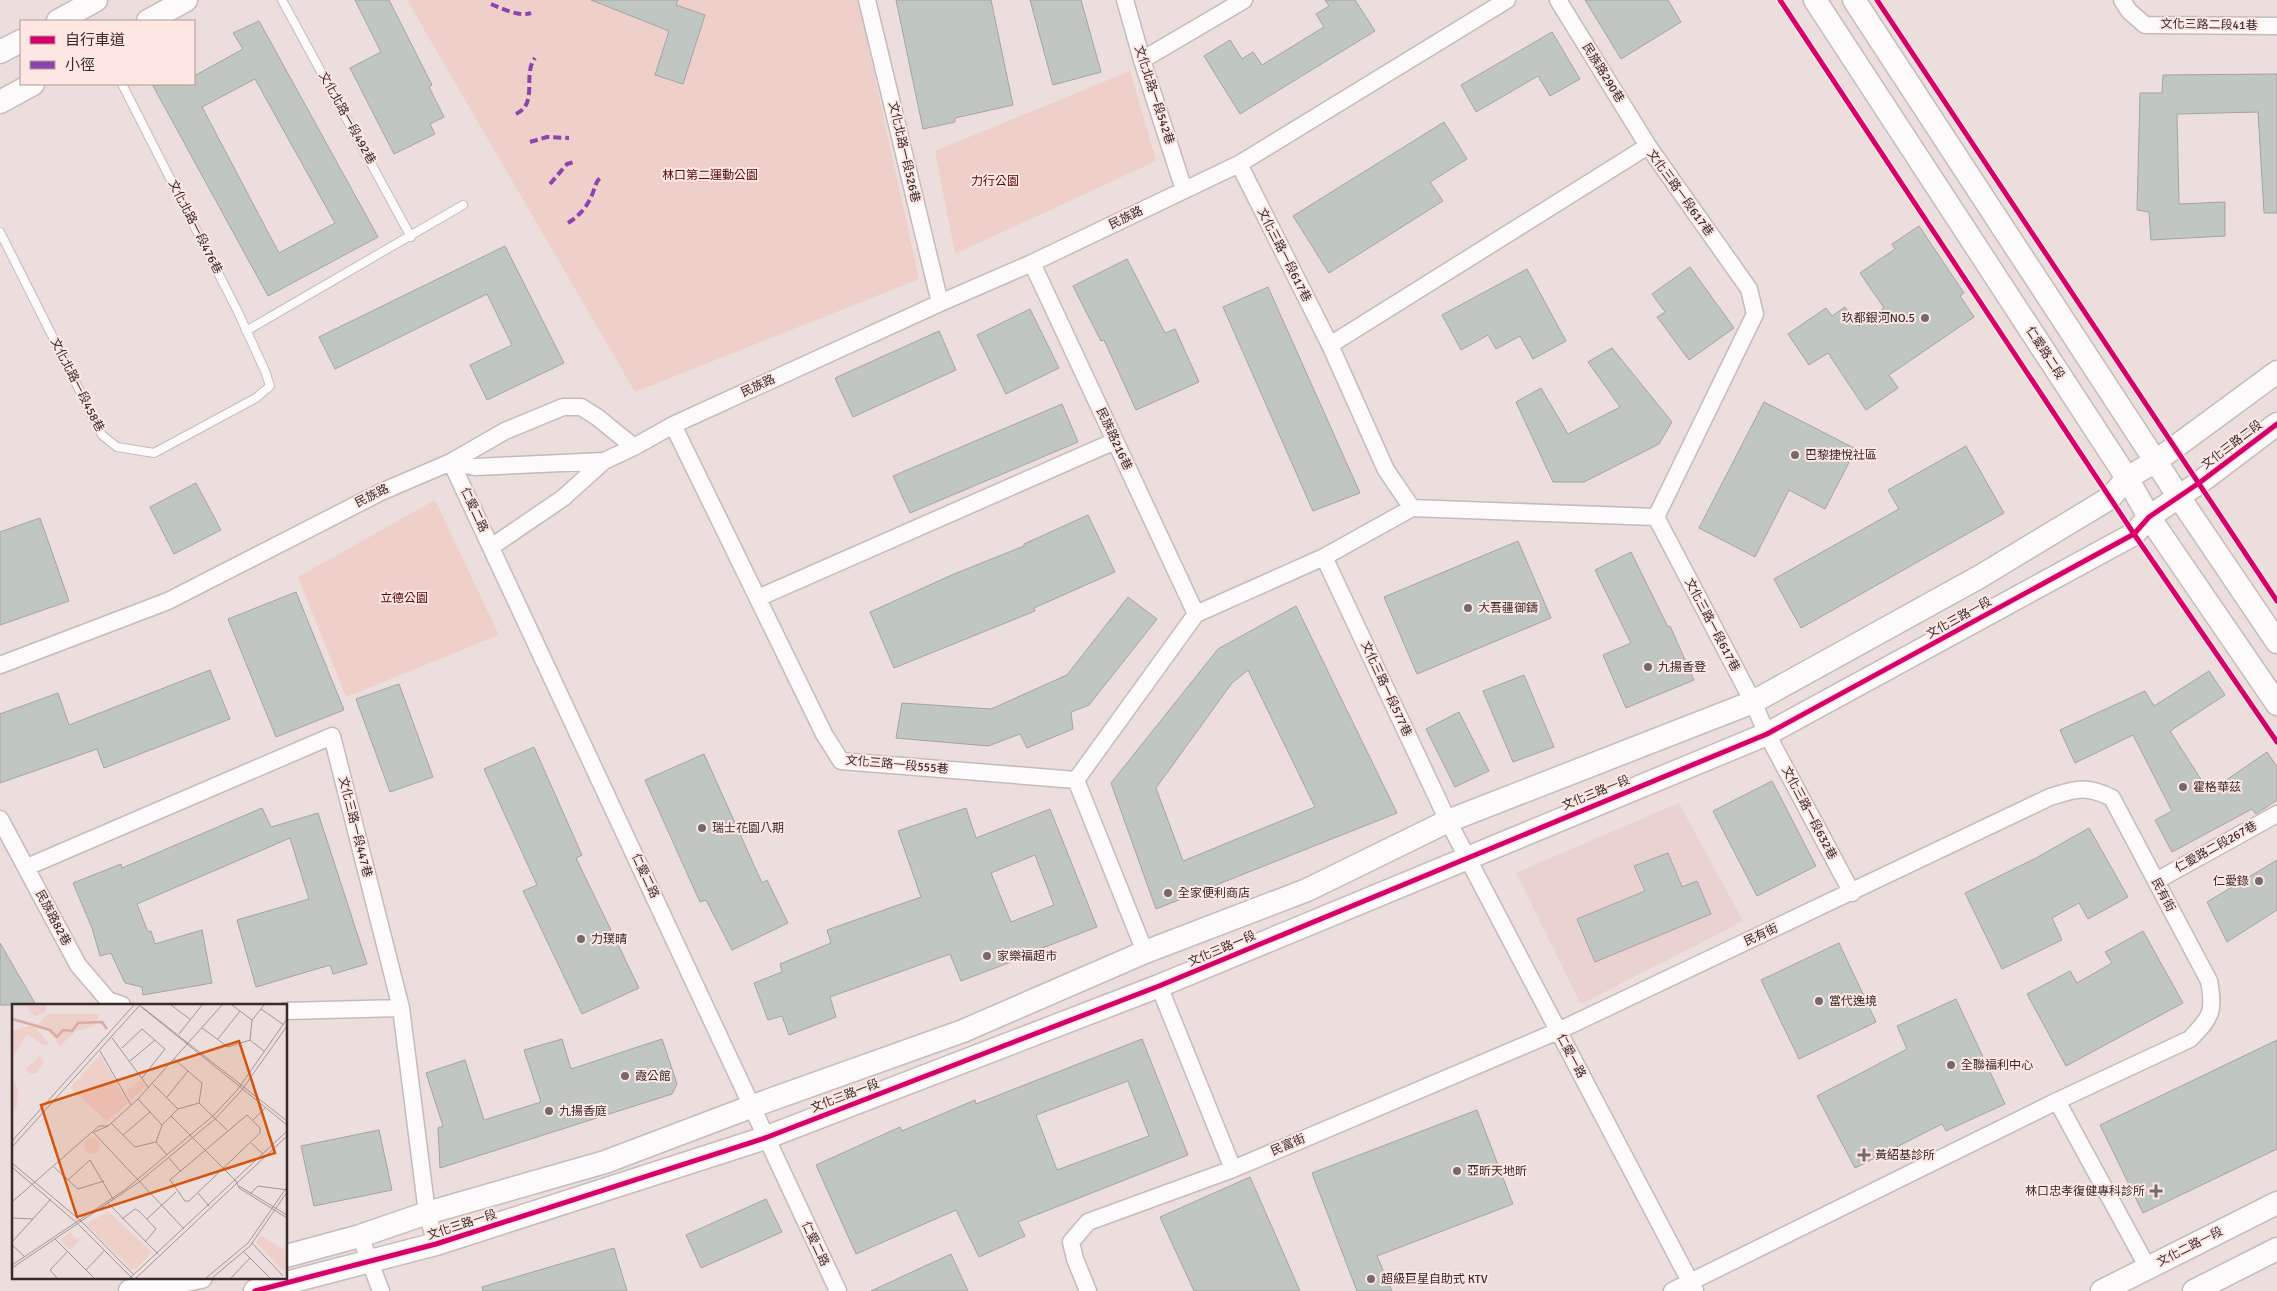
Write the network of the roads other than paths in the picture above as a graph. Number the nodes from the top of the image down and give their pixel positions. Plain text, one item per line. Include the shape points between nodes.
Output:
1 (96, 0) edge
2 (186, 0) edge
3 (282, 0) edge
4 (868, 0) edge
5 (1125, 0) edge
6 (1244, 0) edge
7 (1507, 0) edge
8 (1558, 0) edge
9 (1815, 0) edge
10 (1854, 0) edge
11 (2122, 0) edge
12 (60, 20) edge
13 (150, 20) edge
14 (2277, 26) edge
15 (20, 42) edge
16 (0, 52) edge
17 (1142, 60) junction
18 (31, 85) edge
19 (123, 85) edge
20 (0, 102) edge
21 (1648, 146) junction
22 (1239, 164) junction
23 (1184, 190) junction
24 (464, 205) dead end
25 (0, 232) edge
26 (411, 237) junction
27 (1032, 263) junction
28 (940, 303) junction
29 (246, 331) junction
30 (1330, 345) junction
31 (266, 371) joint
32 (2277, 372) edge
33 (2277, 424) edge
34 (673, 426) junction
35 (1115, 441) junction
36 (634, 447) junction
37 (2156, 460) junction
38 (604, 461) junction
39 (451, 462) junction
40 (2127, 478) junction
41 (2179, 497) junction
42 (1412, 508) junction
43 (2149, 516) junction
44 (1656, 517) junction
45 (491, 547) junction
46 (1324, 557) junction
47 (758, 598) junction
48 (1196, 614) junction
49 (2277, 642) edge
50 (0, 665) edge
51 (1753, 702) junction
52 (2277, 704) edge
53 (1766, 734) junction
54 (1076, 780) junction
55 (2277, 814) edge
56 (0, 819) edge
57 (1448, 820) junction
58 (1467, 856) junction
59 (27, 868) junction
60 (2156, 881) junction
61 (1852, 893) junction
62 (1145, 952) junction
63 (1159, 986) junction
64 (119, 1004) edge
65 (401, 1008) junction
66 (288, 1011) edge
67 (1558, 1031) junction
68 (2057, 1101) junction
69 (753, 1106) junction
70 (765, 1138) junction
71 (1233, 1169) junction
72 (2277, 1203) edge
73 (427, 1213) junction
74 (360, 1236) junction
75 (436, 1244) junction
76 (2277, 1249) edge
77 (288, 1255) edge
78 (369, 1263) junction
79 (2148, 1268) junction
80 (196, 1278) edge
81 (1692, 1287) edge
82 (130, 1291) edge
83 (255, 1291) edge
84 (381, 1291) edge
85 (838, 1291) edge
86 (1088, 1291) edge
87 (1672, 1291) edge
88 (2102, 1291) edge
89 (2194, 1291) edge

1 - 12 street
2 - 13 street
3 - 26 lane, 文化北路一段492巷
4 - 28 street, 文化北路一段526巷
5 - 17 street, 文化北路一段542巷
6 - 17 street
7 - 22 street, 民族路
8 - 21 street, 民族路290巷
9 - 40 street, 仁愛路二段
10 - 37 street
11 - 14 street, 文化三路二段41巷 via 2145,25
15 - 16 street
17 - 23 street, 文化北路一段542巷
18 - 20 street
19 - 29 lane, 文化北路一段476巷
21 - 30 street, 文化三路一段617巷
21 - 44 street, 文化三路一段617巷 via 1748,289 1755,314
22 - 23 street, 民族路
22 - 30 street, 文化三路一段617巷
23 - 27 street, 民族路
24 - 26 lane
25 - 31 lane, 文化北路一段458巷 via 102,435 117,447 154,453 256,398 270,386
26 - 29 lane
27 - 28 street, 民族路
27 - 35 street, 民族路216巷
28 - 34 street, 民族路
29 - 31 lane, 文化北路一段476巷
30 - 42 street, 文化三路一段617巷 via 1386,470
32 - 37 street
33 - 41 street, 文化三路二段
34 - 36 street, 民族路
34 - 47 street, 文化三路一段555巷
35 - 47 street
35 - 48 street, 民族路216巷
36 - 38 street
36 - 39 street, 民族路 via 581,407 563,406 504,431
37 - 40 street
37 - 41 street
38 - 39 street via 475,467
38 - 45 street via 564,498
39 - 45 street, 仁愛二路
39 - 50 street, 民族路 via 381,492 168,601
40 - 43 street, 仁愛路二段
40 - 51 street, 文化三路一段 via 2110,498 1981,576
41 - 43 street, 文化三路二段
41 - 49 street
42 - 44 street
42 - 46 street
43 - 52 street, 仁愛路二段
43 - 53 street, 文化三路一段 via 2134,534
44 - 51 street, 文化三路一段617巷
45 - 69 street, 仁愛二路
46 - 48 street
46 - 57 street, 文化三路一段577巷
47 - 54 street, 文化三路一段555巷 via 824,734 841,761
48 - 54 street
51 - 53 street, 文化三路一段617巷
51 - 57 street, 文化三路一段
53 - 58 street, 文化三路一段
53 - 61 street, 文化三路一段632巷
54 - 62 street
55 - 60 street, 仁愛路二段267巷
56 - 59 street, 民族路82巷
57 - 58 street, 仁愛一路
57 - 62 street, 文化三路一段 via 1307,890
58 - 63 street, 文化三路一段
58 - 67 street, 仁愛一路
59 - 64 street, 民族路82巷 via 78,965 108,1000
59 - 65 street, 文化三路一段447巷 via 332,736
60 - 61 street, 民有街 via 2112,798 2097,790 2079,788 2050,797
60 - 68 street, 民有街 via 2208,982 2213,1004 2205,1023 2190,1039
61 - 67 street, 民有街
62 - 69 street, 文化三路一段 via 963,1030
63 - 70 street, 文化三路一段
63 - 71 street
65 - 66 street
65 - 73 street, 文化三路一段447巷
67 - 71 street, 民富街
67 - 81 street, 仁愛一路
68 - 79 street
68 - 81 street, 民有街
69 - 70 street, 仁愛二路
69 - 73 street, 文化三路一段 via 605,1162
70 - 75 street, 文化三路一段
70 - 85 street, 仁愛二路
71 - 86 street, 民富街 via 1088,1222 1071,1242
72 - 79 street, 文化二路一段
73 - 74 street, 文化三路一段
73 - 75 street, 文化三路一段447巷
74 - 77 street, 文化三路一段
74 - 78 street
75 - 78 street, 文化三路一段
76 - 89 street
78 - 83 street, 文化三路一段
78 - 84 street
79 - 88 street, 文化二路一段
80 - 82 street
81 - 87 street

